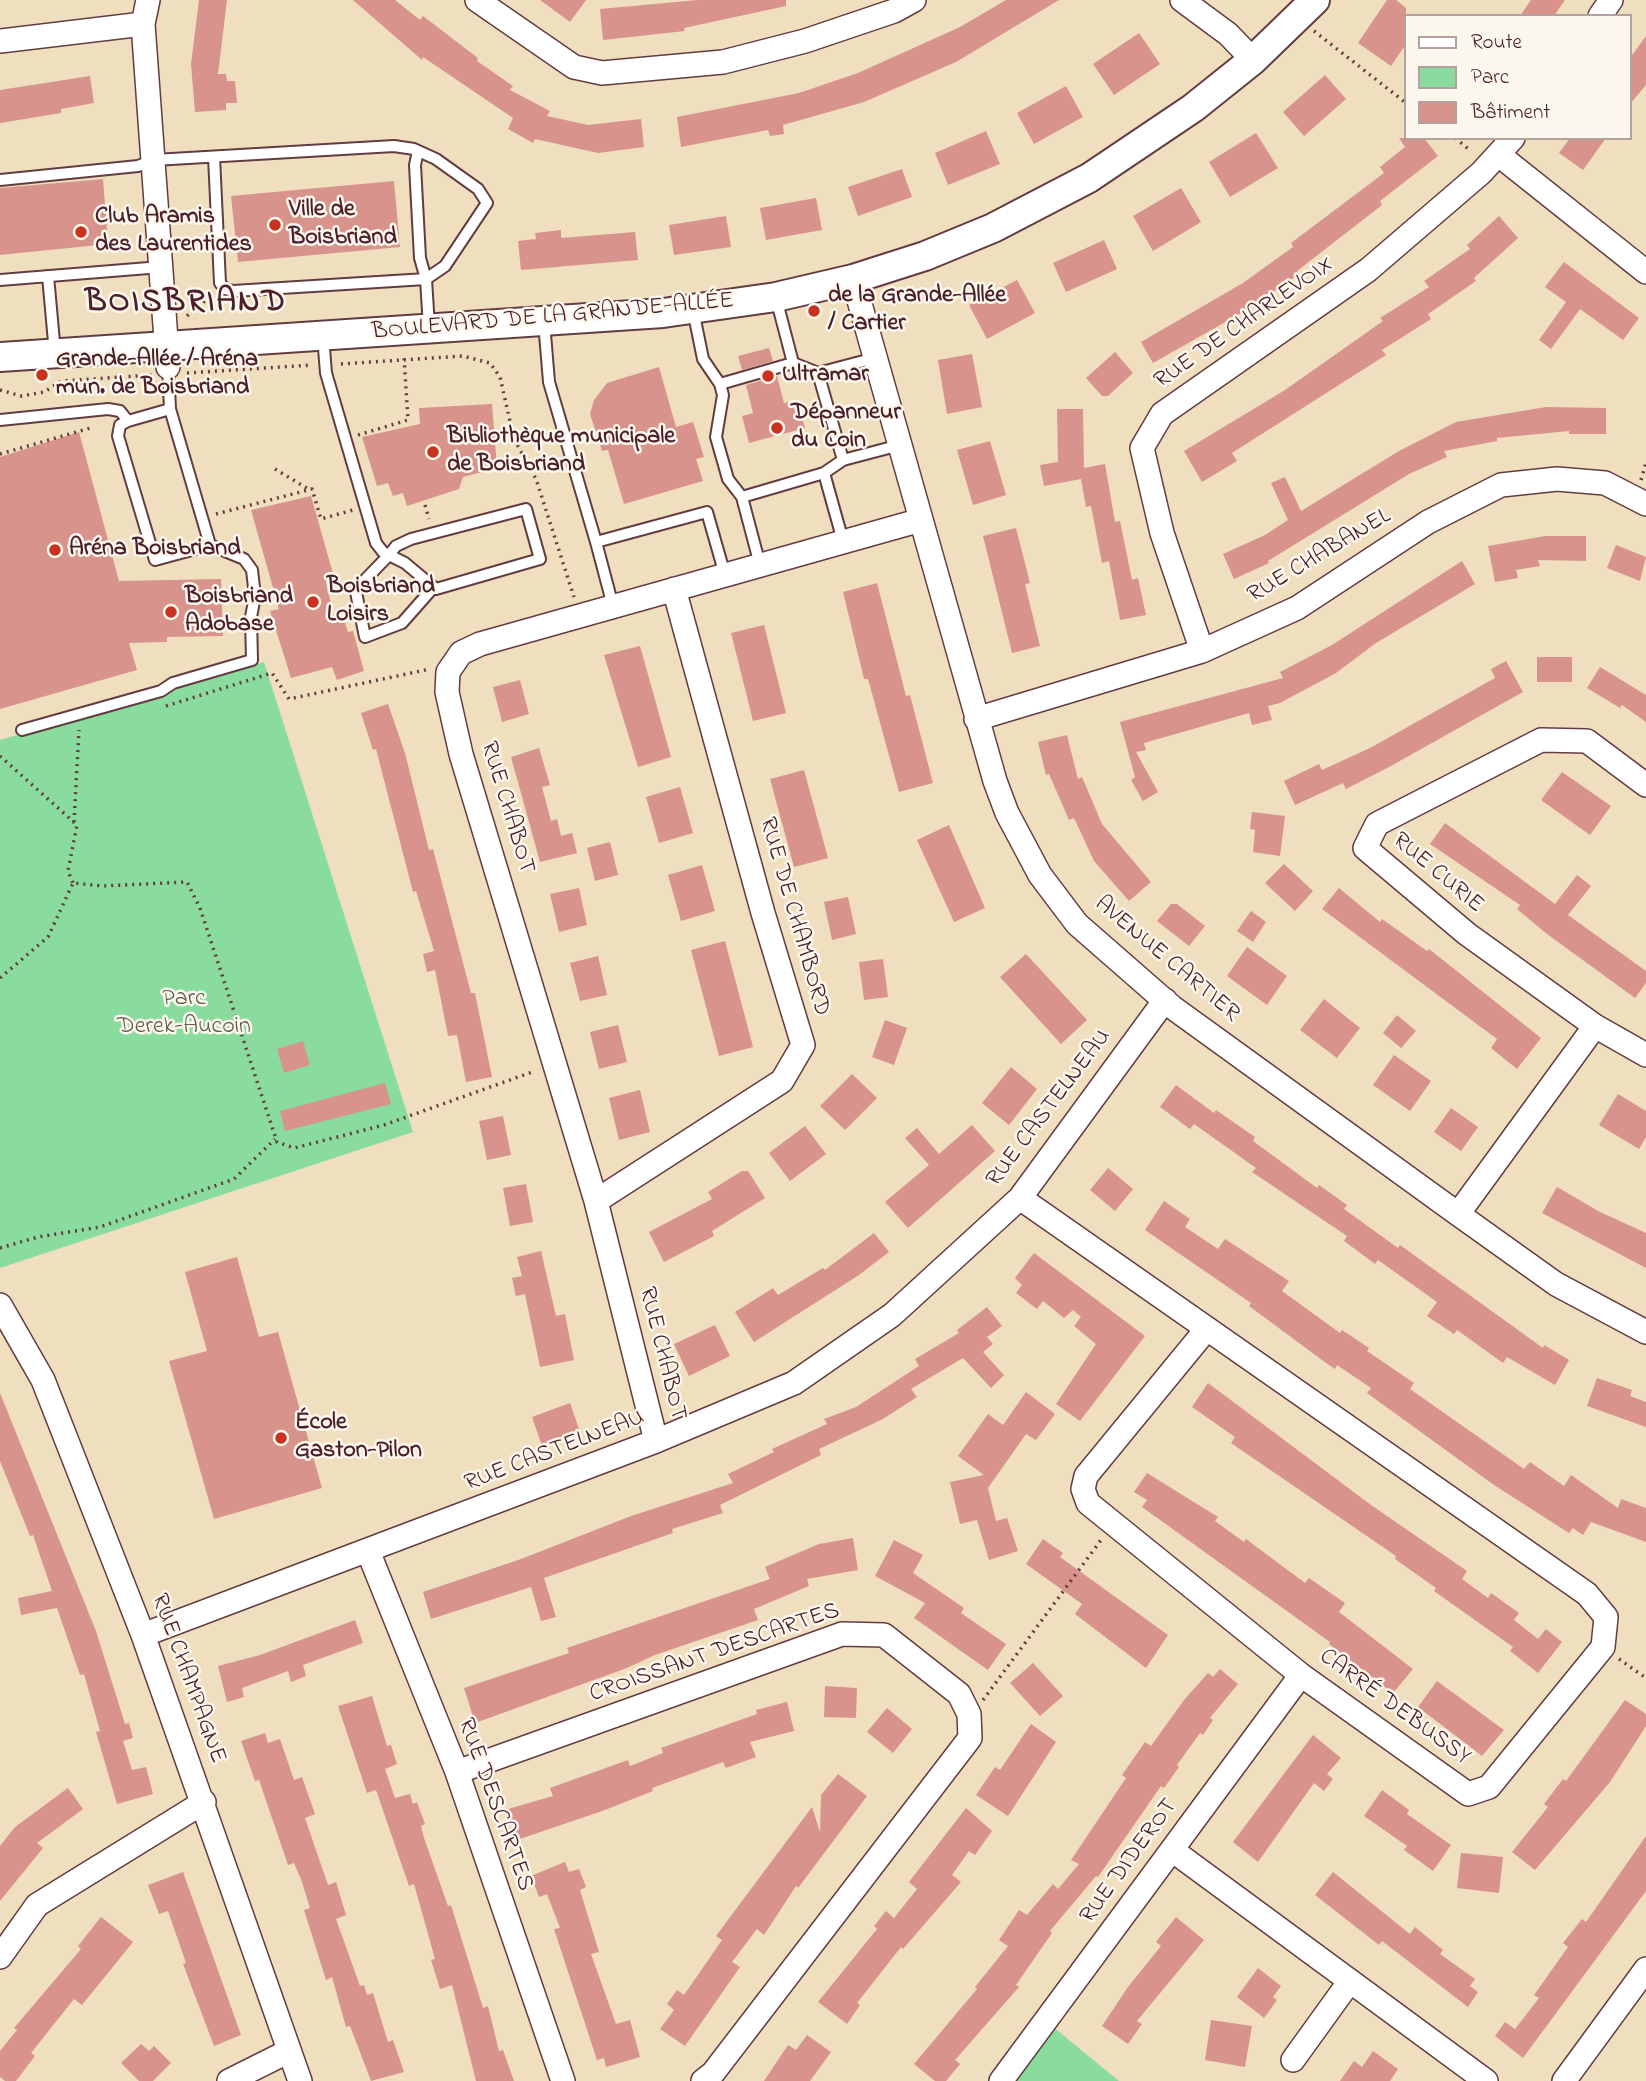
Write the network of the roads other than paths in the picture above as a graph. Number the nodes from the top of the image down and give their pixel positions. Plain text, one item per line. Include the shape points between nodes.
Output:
1 (148, 0) edge
2 (477, 0) edge
3 (914, 0) edge
4 (1182, 0) edge
5 (1315, 0) edge
6 (143, 24) junction
7 (0, 41) edge
8 (1253, 60) junction
9 (1506, 147) edge
10 (418, 151) junction
11 (214, 156) junction
12 (154, 160) junction
13 (0, 180) edge
14 (161, 267) junction
15 (1646, 272) edge
16 (48, 276) junction
17 (426, 279) junction
18 (853, 279) junction
19 (0, 280) edge
20 (776, 297) junction
21 (693, 310) junction
22 (544, 322) junction
23 (429, 329) junction
24 (323, 336) junction
25 (55, 353) junction
26 (0, 357) edge
27 (875, 358) junction
28 (793, 363) junction
29 (167, 365) junction
30 (818, 373) junction
31 (720, 384) junction
32 (170, 409) junction
33 (0, 420) edge
34 (128, 421) junction
35 (900, 445) junction
36 (843, 460) junction
37 (824, 473) junction
38 (742, 497) junction
39 (1646, 504) edge
40 (921, 520) junction
41 (843, 541) junction
42 (596, 542) junction
43 (210, 545) junction
44 (389, 555) junction
45 (760, 565) junction
46 (725, 575) junction
47 (432, 589) junction
48 (674, 589) junction
49 (613, 606) junction
50 (1202, 651) junction
51 (976, 719) junction
52 (22, 730) dead end
53 (1646, 785) edge
54 (1164, 1000) junction
55 (1595, 1026) junction
56 (1646, 1055) edge
57 (1020, 1198) junction
58 (596, 1201) junction
59 (1458, 1214) junction
60 (0, 1305) edge
61 (1205, 1331) junction
62 (1646, 1332) edge
63 (656, 1441) junction
64 (368, 1551) junction
65 (143, 1635) junction
66 (1301, 1675) junction
67 (457, 1772) junction
68 (204, 1802) junction
69 (1172, 1850) junction
70 (0, 1957) edge
71 (1646, 1969) edge
72 (1350, 1981) junction
73 (289, 2051) junction
74 (1293, 2060) dead end
75 (229, 2081) edge
76 (300, 2081) edge
77 (563, 2081) edge
78 (703, 2081) edge
79 (1001, 2081) edge
80 (1486, 2081) edge
81 (1564, 2081) edge

1 - 6 street
2 - 3 street via 574,67 601,73 723,62 804,41
4 - 8 street via 1228,34
5 - 8 street, BOULEVARD DE LA GRANDE-ALLÉE
6 - 7 street
6 - 12 street
8 - 18 street, BOULEVARD DE LA GRANDE-ALLÉE via 1171,125 1072,188 984,232
9 - 15 street
9 - 50 street, RUE DE CHARLEVOIX via 1368,270 1162,414 1142,448 1162,533
10 - 11 lane via 394,146
10 - 17 lane via 420,258
10 - 17 lane via 478,189 487,203 445,265
11 - 12 lane
11 - 17 lane via 220,283 225,289
12 - 13 lane via 138,166
12 - 14 street
14 - 16 lane
14 - 29 street
16 - 19 lane
16 - 25 lane
17 - 23 lane
18 - 20 street, BOULEVARD DE LA GRANDE-ALLÉE
18 - 27 street, AVENUE CARTIER
20 - 21 street, BOULEVARD DE LA GRANDE-ALLÉE
20 - 28 lane
21 - 22 street, BOULEVARD DE LA GRANDE-ALLÉE
21 - 31 lane via 703,359
22 - 23 street, BOULEVARD DE LA GRANDE-ALLÉE
22 - 42 lane via 549,382
23 - 24 street, BOULEVARD DE LA GRANDE-ALLÉE
24 - 29 street, BOULEVARD DE LA GRANDE-ALLÉE
24 - 44 lane via 326,373 376,543
25 - 26 street, BOULEVARD DE LA GRANDE-ALLÉE
25 - 29 street, BOULEVARD DE LA GRANDE-ALLÉE
27 - 30 lane
27 - 35 street, AVENUE CARTIER
28 - 30 lane
28 - 31 lane
29 - 32 lane
30 - 36 lane
31 - 38 lane via 724,405 716,437 729,479
32 - 34 lane
32 - 43 lane
33 - 34 lane via 107,409 120,411
34 - 43 lane via 120,425 118,436 155,560
35 - 36 lane
35 - 40 street, AVENUE CARTIER
36 - 37 lane
37 - 38 lane
37 - 41 lane
38 - 45 lane
39 - 50 street, RUE CHABANEL via 1605,483 1557,479 1502,485 1428,522 1297,608
40 - 41 street
40 - 51 street, AVENUE CARTIER
41 - 45 street
42 - 46 lane via 707,512
42 - 49 lane
43 - 52 lane via 236,555 252,570 252,660
44 - 47 lane via 412,568
44 - 47 lane via 356,592 365,637 402,623
44 - 47 lane via 411,539 526,509 540,559
45 - 46 street
46 - 48 street
48 - 49 street
48 - 58 street, RUE DE CHAMBORD via 803,1045 782,1081
49 - 58 street, RUE CHABOT via 461,653 452,664 447,692 461,754
50 - 51 street, RUE CHABANEL
51 - 54 street, AVENUE CARTIER via 1007,813 1040,874 1077,924
53 - 55 street, RUE CURIE via 1587,741 1541,740 1377,824 1365,848 1467,934
54 - 57 street, RUE CASTELNEAU
54 - 59 street, AVENUE CARTIER
55 - 56 street, RUE CURIE
55 - 59 street
57 - 61 street
57 - 63 street, RUE CASTELNEAU via 892,1315 794,1383
58 - 63 street, RUE CHABOT
59 - 62 street, AVENUE CARTIER via 1556,1284
60 - 65 street, RUE CHAMPAGNE via 43,1380
61 - 66 street, CARRÉ DEBUSSY via 1086,1476 1083,1489 1088,1503
61 - 66 street, CARRÉ DEBUSSY via 1587,1594 1606,1617 1603,1647 1489,1787 1468,1794
63 - 64 street, RUE CASTELNEAU
64 - 65 street, RUE CASTELNEAU
64 - 67 street, RUE DESCARTES
65 - 68 street, RUE CHAMPAGNE
66 - 69 street, RUE DIDEROT
67 - 77 street, RUE DESCARTES
67 - 78 street, CROISSANT DESCARTES via 842,1634 884,1635 959,1694 969,1714 970,1738
68 - 70 street via 37,1905
68 - 73 street, RUE CHAMPAGNE
69 - 72 street
69 - 79 street, RUE DIDEROT
71 - 81 street
72 - 74 street
72 - 80 street
73 - 75 street
73 - 76 street, RUE CHAMPAGNE

